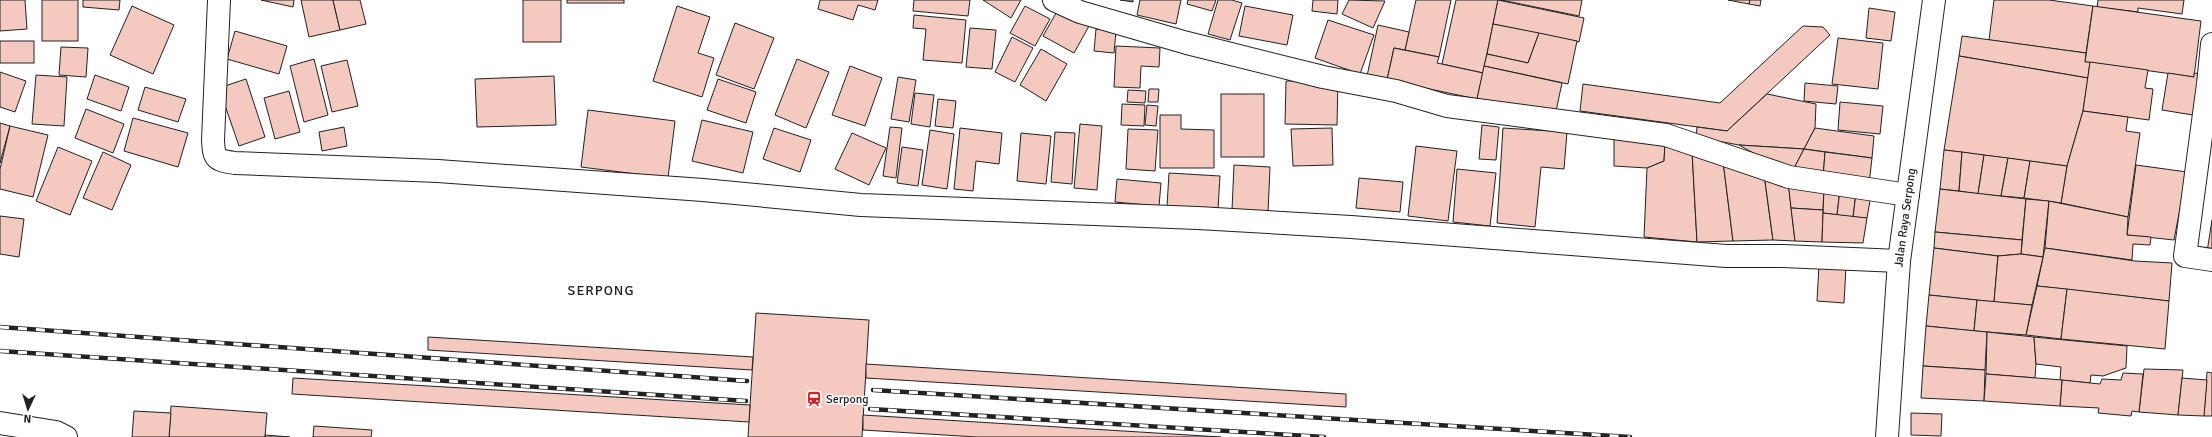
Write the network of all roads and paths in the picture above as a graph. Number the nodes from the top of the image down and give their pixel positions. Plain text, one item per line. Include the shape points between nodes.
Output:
1 (219, 0) edge
2 (1054, 0) edge
3 (1934, 0) edge
4 (2212, 44) edge
5 (2210, 84) edge
6 (1908, 195) junction
7 (2212, 260) edge
8 (1899, 261) junction
9 (0, 423) edge
10 (66, 437) edge
11 (1887, 437) edge

1 - 8 street via 214,155 216,159 235,163 438,170 861,205 1351,227 1726,256
2 - 6 street via 1080,12 1188,43 1396,91 1447,106 1666,135 1789,177
3 - 6 street, Jalan Raya Serpong
4 - 5 street
5 - 7 street via 2185,256
6 - 8 street, Jalan Raya Serpong
8 - 11 street, Jalan Raya Serpong
9 - 10 street via 56,432

